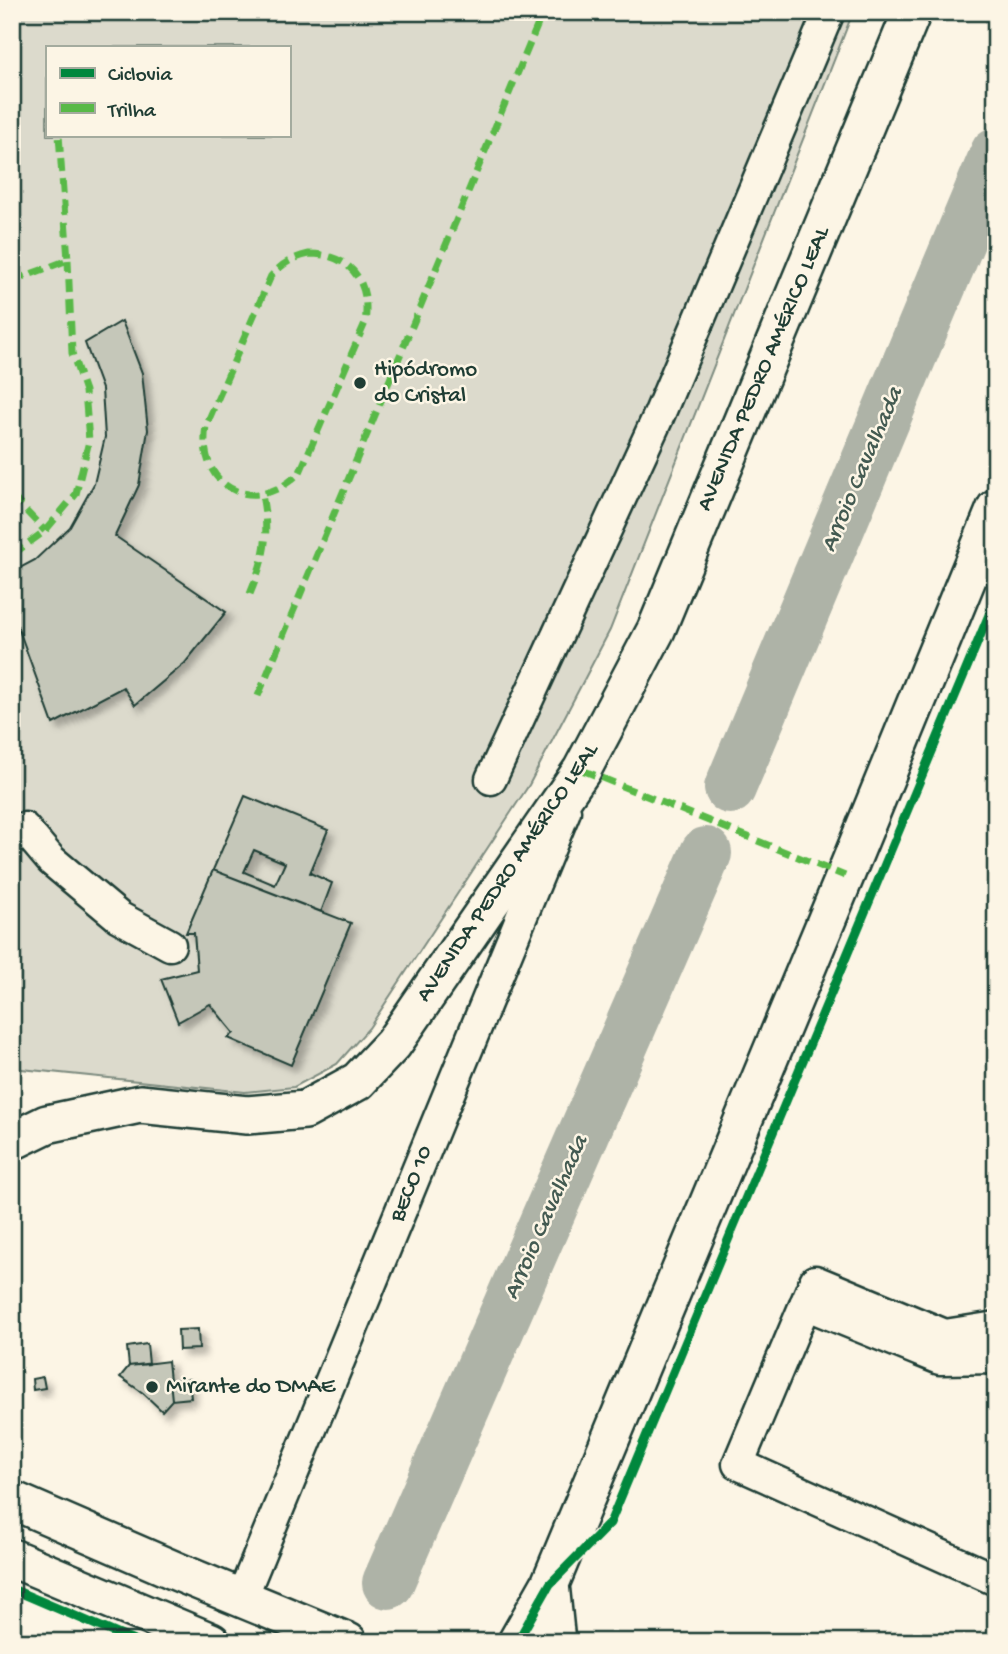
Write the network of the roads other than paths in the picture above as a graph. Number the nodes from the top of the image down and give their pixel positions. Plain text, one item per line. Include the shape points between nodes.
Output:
1 (829, 12) edge
2 (912, 12) edge
3 (996, 508) edge
4 (582, 770) junction
5 (491, 779) dead end
6 (24, 828) dead end
7 (170, 945) dead end
8 (12, 1141) edge
9 (810, 1293) junction
10 (996, 1326) edge
11 (996, 1358) edge
12 (12, 1500) edge
13 (12, 1558) edge
14 (996, 1580) edge
15 (550, 1584) junction
16 (242, 1597) junction
17 (211, 1642) edge
18 (348, 1642) edge
19 (516, 1642) edge
20 (556, 1642) edge

1 - 5 lane via 659,415
2 - 4 main road, AVENIDA PEDRO AMÉRICO LEAL via 656,630
3 - 15 main road
4 - 8 main road, AVENIDA PEDRO AMÉRICO LEAL via 393,1044 358,1081 305,1110 247,1115 139,1104 47,1124
4 - 16 lane, BECO 10
6 - 7 lane via 51,860 119,917
9 - 10 lane via 945,1335
9 - 11 lane via 940,1359
9 - 14 lane via 738,1464
12 - 16 main road
13 - 17 main road
15 - 19 main road
15 - 20 main road
16 - 18 main road

